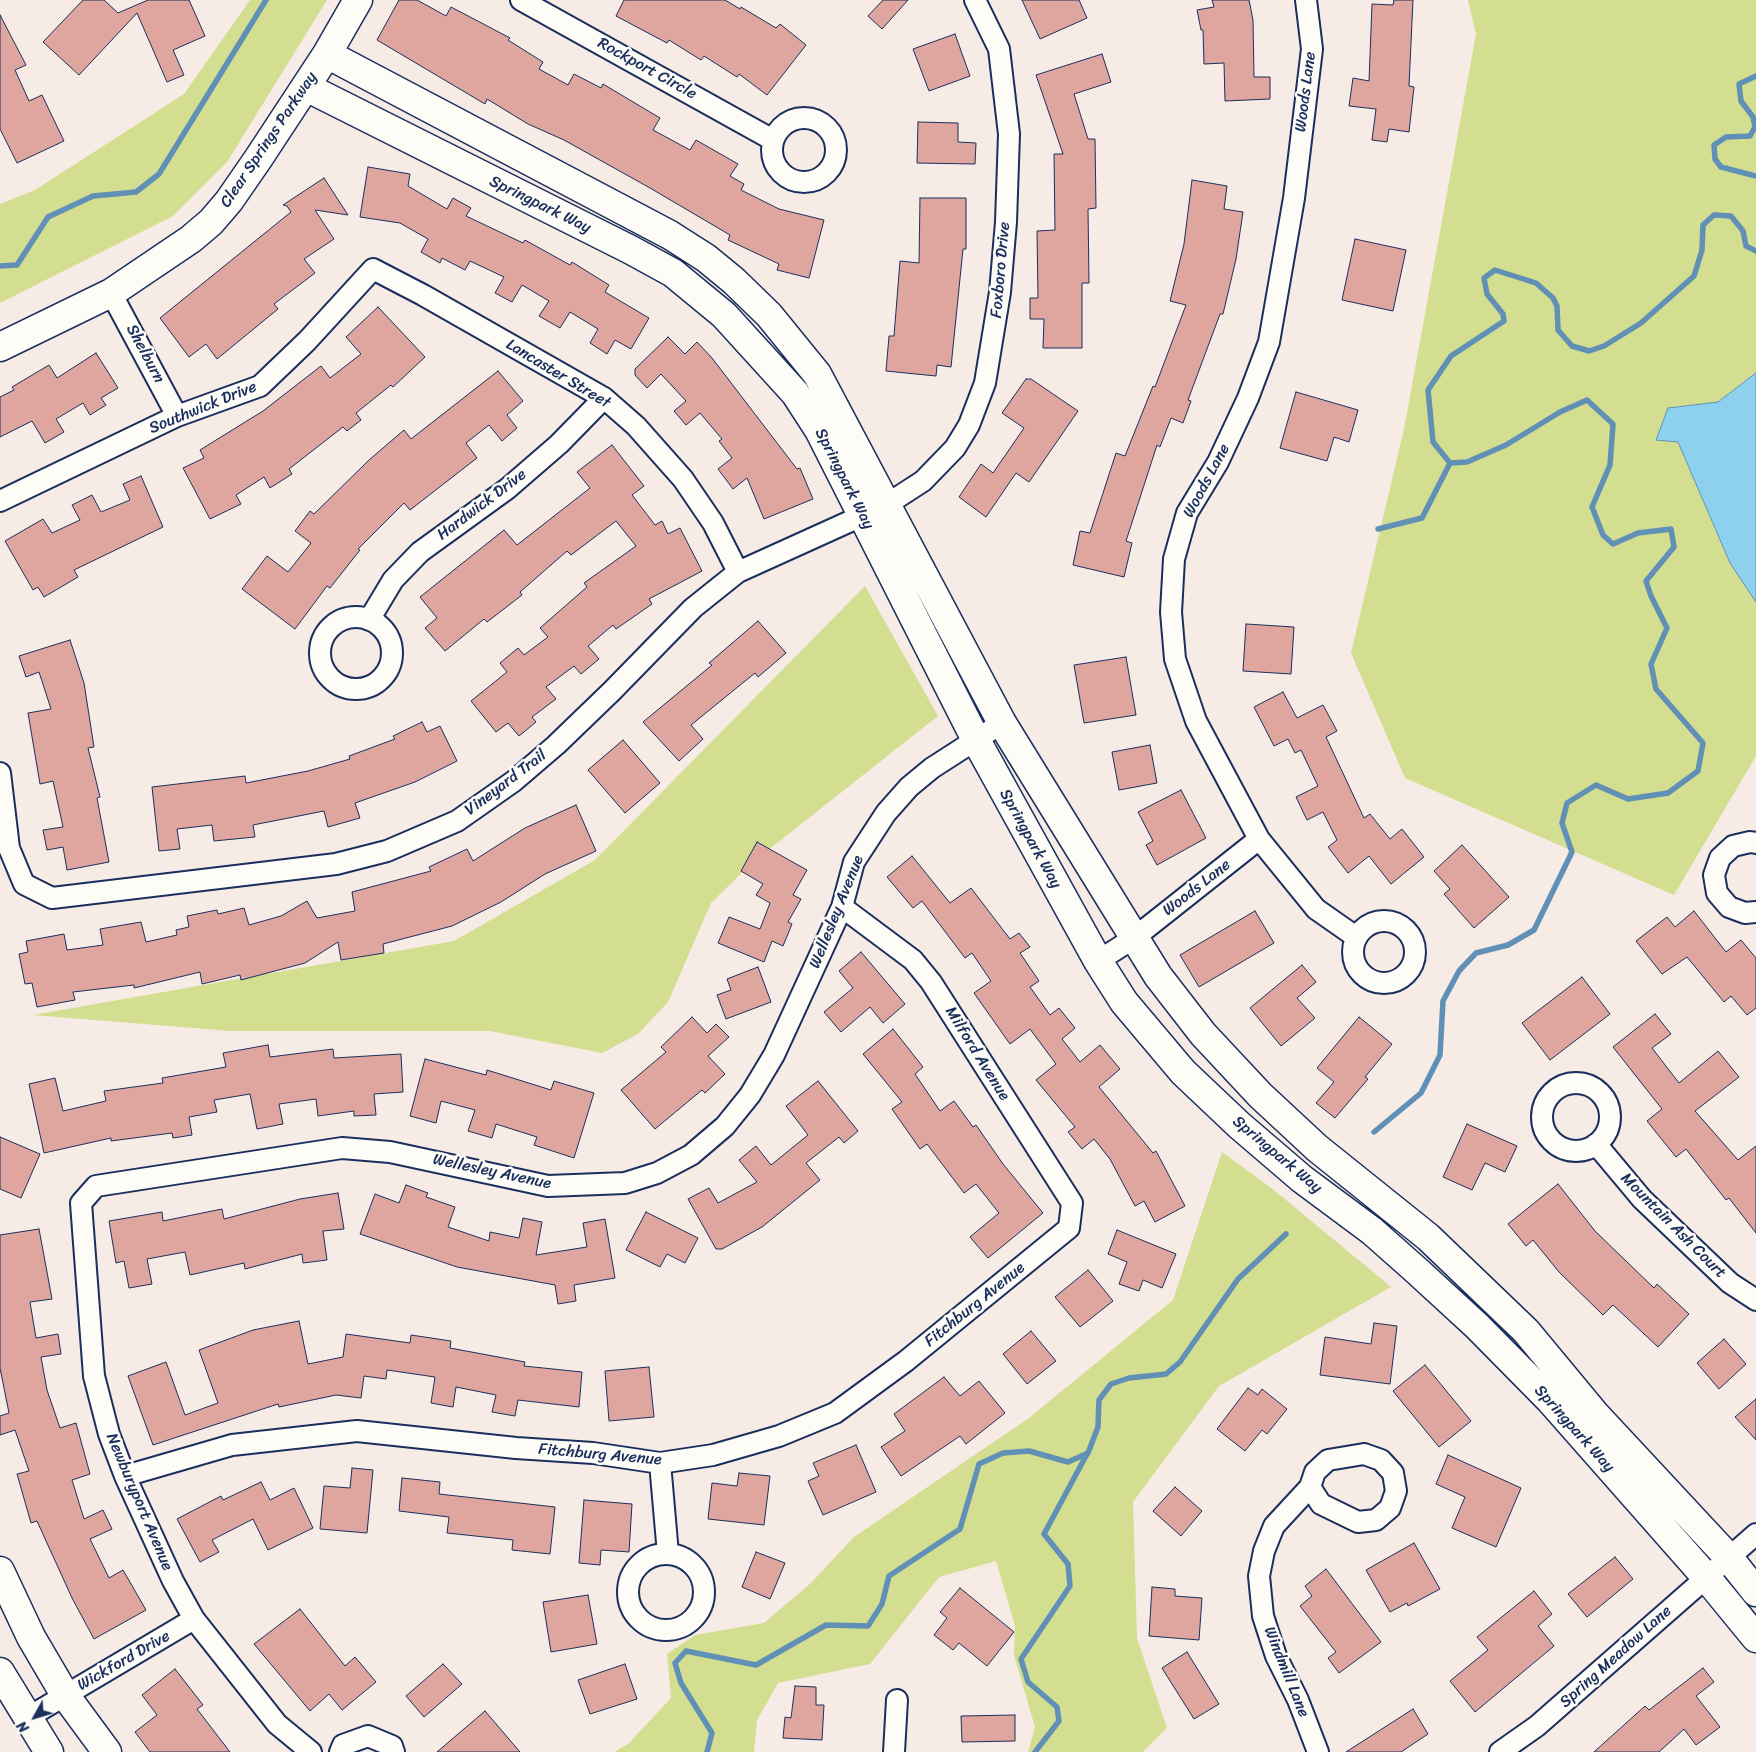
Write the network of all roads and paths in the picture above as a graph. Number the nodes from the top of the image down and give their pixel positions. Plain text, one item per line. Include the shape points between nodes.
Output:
1 (358, 0) edge
2 (522, 0) edge
3 (975, 0) edge
4 (1306, 0) edge
5 (327, 54) junction
6 (306, 87) junction
7 (773, 140) dead end
8 (373, 269) joint
9 (111, 293) junction
10 (0, 347) edge
11 (604, 398) junction
12 (177, 416) junction
13 (0, 501) edge
14 (875, 511) junction
15 (738, 572) junction
16 (369, 620) dead end
17 (1002, 723) junction
18 (976, 740) junction
19 (0, 773) edge
20 (1260, 839) junction
21 (1756, 844) edge
22 (842, 907) junction
23 (1756, 912) edge
24 (1356, 937) dead end
25 (1134, 938) junction
26 (1098, 961) junction
27 (1596, 1144) dead end
28 (81, 1204) joint
29 (1069, 1228) joint
30 (1756, 1300) edge
31 (660, 1463) junction
32 (125, 1476) junction
33 (1310, 1487) dead end
34 (1756, 1534) edge
35 (668, 1554) dead end
36 (1729, 1558) junction
37 (0, 1571) edge
38 (1706, 1577) junction
39 (1756, 1592) edge
40 (194, 1619) junction
41 (1756, 1638) edge
42 (4, 1679) edge
43 (65, 1695) junction
44 (897, 1700) dead end
45 (27, 1718) junction
46 (48, 1752) edge
47 (107, 1752) edge
48 (312, 1752) edge
49 (340, 1752) edge
50 (394, 1752) edge
51 (894, 1752) edge
52 (1318, 1752) edge
53 (1500, 1752) edge

1 - 5 street, Clear Springs Parkway
2 - 7 street, Rockport Circle
3 - 14 street, Foxboro Drive via 999,50 1009,134 1006,222 994,338 985,383 969,425 955,448 923,481
4 - 20 street, Woods Lane via 1312,49 1294,198 1269,342 1248,398 1218,462 1187,513 1173,568 1171,612 1176,659 1196,722
5 - 6 street, Clear Springs Parkway
5 - 14 street, Springpark Way via 670,235 734,281 769,315 817,374
6 - 9 street, Clear Springs Parkway via 230,201 211,222 192,239
6 - 14 street, Springpark Way via 673,273 724,315 794,393
8 - 11 street, Lancaster Street
8 - 12 street, Southwick Drive via 307,341 260,386
9 - 10 street, Clear Springs Parkway
9 - 12 street, Shelburn
11 - 15 street, Lancaster Street via 636,426 683,479 713,523
11 - 16 street, Hardwick Drive via 559,444 507,489 420,552 393,580
12 - 13 street, Southwick Drive
14 - 15 street, Vineyard Trail
14 - 17 street, Springpark Way
14 - 18 street, Springpark Way
15 - 19 street, Vineyard Trail via 693,608 556,745 514,781 457,821 387,850 336,864 52,898 24,884 9,848
17 - 18 street, Wellesley Avenue
17 - 25 street, Springpark Way
18 - 22 street, Wellesley Avenue via 916,781 886,813 854,862
18 - 26 street, Springpark Way
20 - 24 street via 1316,909
20 - 25 street, Woods Lane
21 - 23 street via 1750,842 1733,846 1720,858 1714,875 1717,893 1729,907 1745,913
22 - 28 street, Wellesley Avenue via 774,1055 750,1095 725,1126 692,1155 658,1173 626,1183 548,1186 390,1152 342,1148 96,1186
22 - 29 street, Milford Avenue via 913,960 931,982 1072,1203
25 - 26 street, Woods Lane
25 - 36 street, Springpark Way via 1158,976 1203,1034 1260,1095 1318,1148 1428,1237 1526,1330 1594,1413
26 - 38 street, Springpark Way via 1124,1002 1183,1072 1246,1131 1302,1179 1372,1231 1477,1326 1550,1400
27 - 30 street, Mountain Ash Court via 1642,1199 1730,1283
28 - 32 street, Newburyport Avenue via 94,1376 109,1434
29 - 31 street, Fitchburg Avenue via 906,1361 835,1413 770,1439 713,1455
31 - 32 street, Fitchburg Avenue via 593,1453 357,1431 232,1445
31 - 35 street
32 - 40 street, Newburyport Avenue
33 - 52 street, Windmill Lane via 1274,1526 1259,1576 1264,1616 1276,1656 1298,1700
34 - 36 street, Spring Meadow Lane
36 - 38 street, Spring Meadow Lane
36 - 39 street, Springpark Way
37 - 43 street via 31,1637
38 - 41 street, Springpark Way
38 - 53 street, Spring Meadow Lane via 1537,1726
40 - 43 street, Wickford Drive
40 - 48 street, Newburyport Avenue via 277,1724
42 - 45 street
43 - 45 street, Wickford Drive
43 - 47 street
44 - 51 street
45 - 46 street
49 - 50 street via 343,1745 368,1736 392,1746

